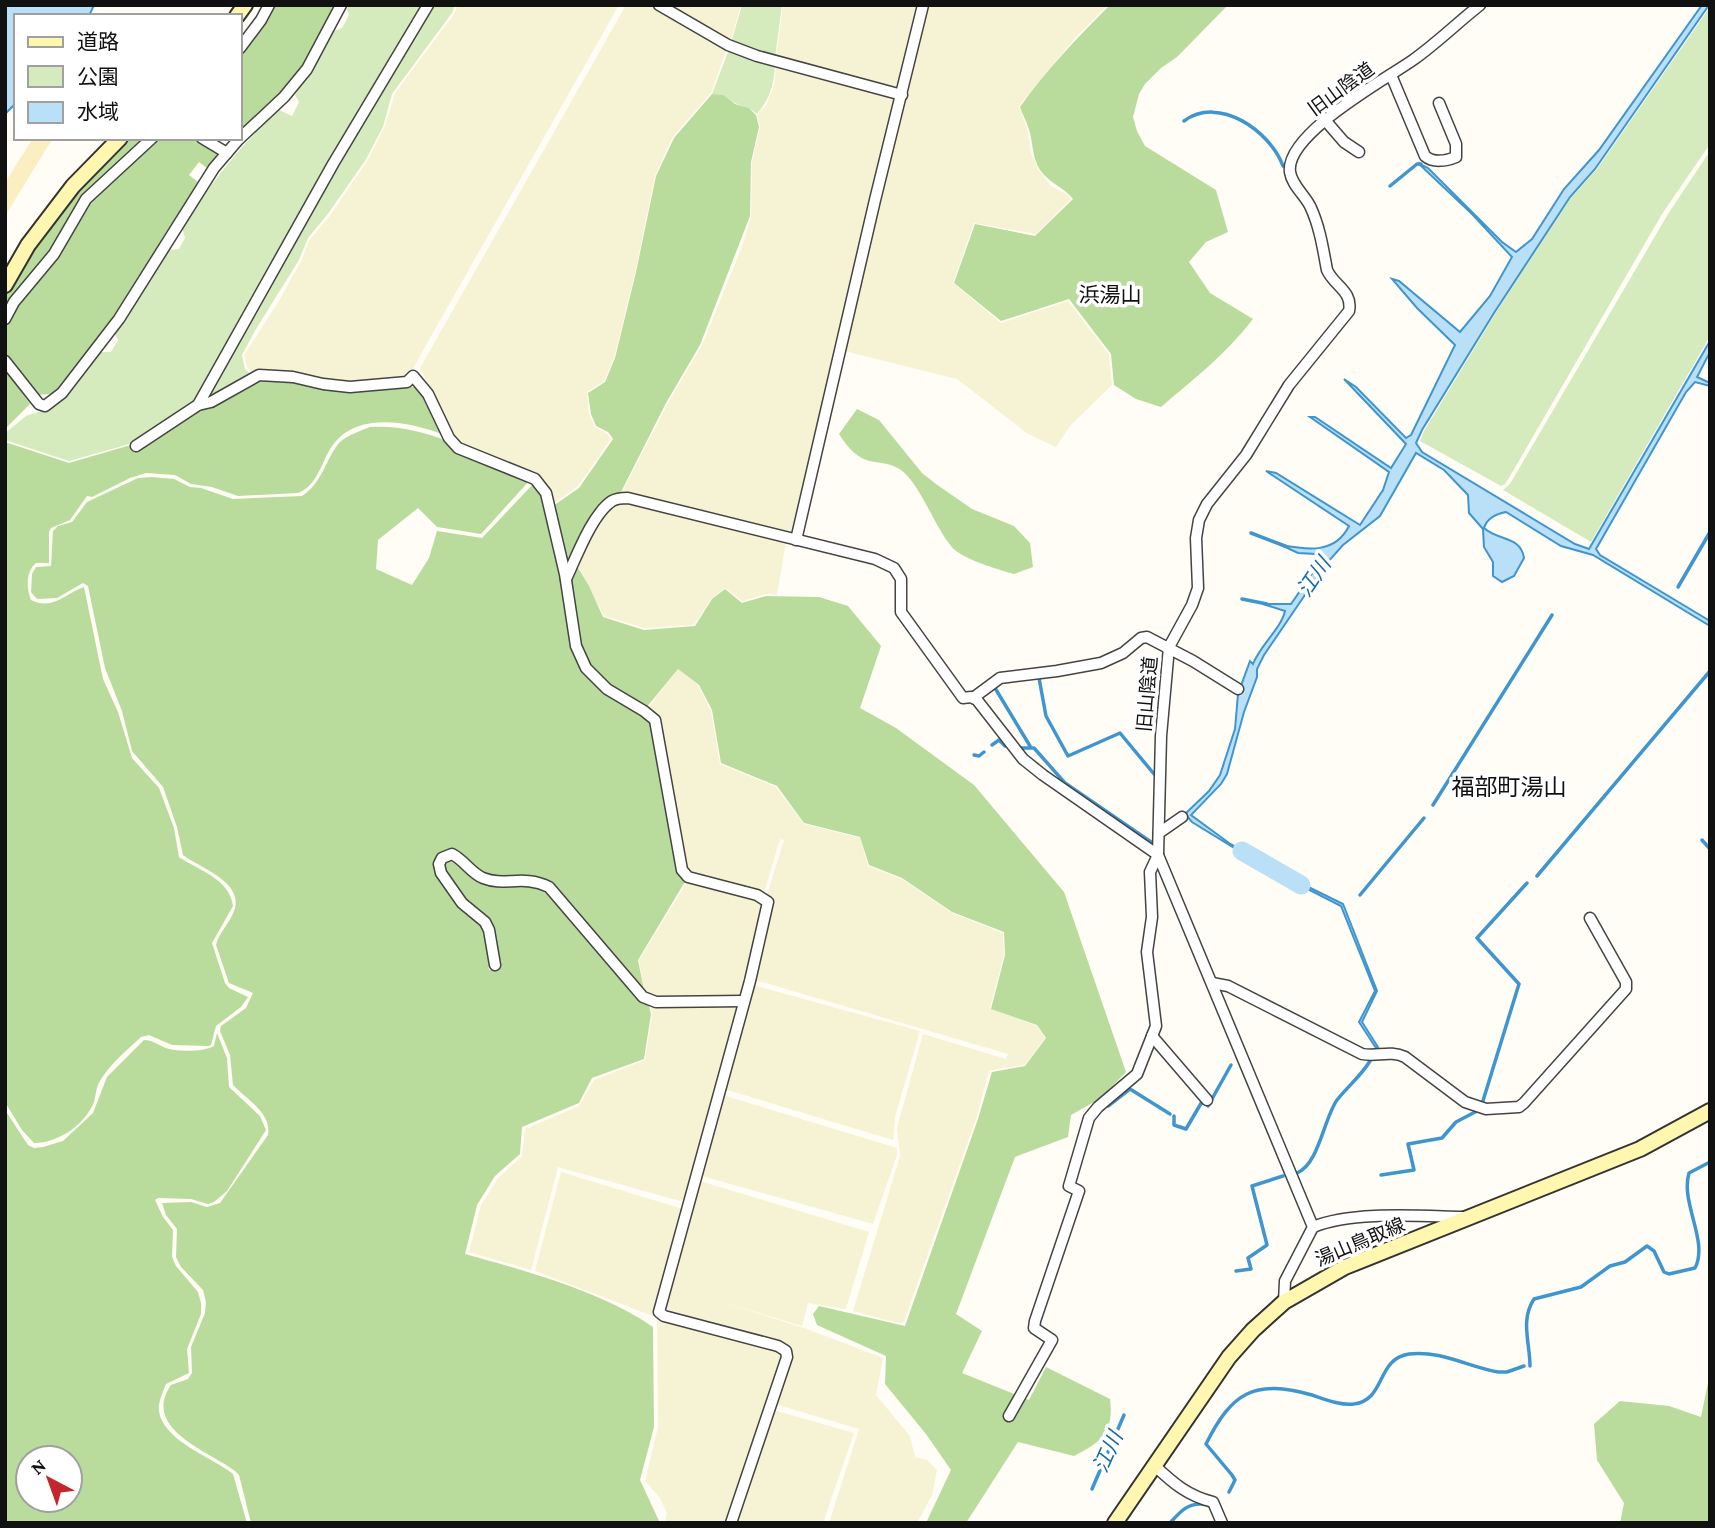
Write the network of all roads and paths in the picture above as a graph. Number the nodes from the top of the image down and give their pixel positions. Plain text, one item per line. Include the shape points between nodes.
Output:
1 (269, 5) edge
2 (341, 5) edge
3 (428, 5) edge
4 (659, 5) edge
5 (923, 5) edge
6 (1479, 5) edge
7 (242, 45) edge
8 (1391, 75) junction
9 (902, 95) junction
10 (1439, 103) dead end
11 (1325, 120) junction
12 (242, 138) edge
13 (118, 140) edge
14 (150, 140) edge
15 (205, 140) edge
16 (240, 140) edge
17 (1359, 152) dead end
18 (227, 153) junction
19 (5, 285) edge
20 (5, 319) edge
21 (5, 361) edge
22 (198, 405) junction
23 (136, 446) dead end
24 (796, 540) junction
25 (566, 580) junction
26 (1169, 648) junction
27 (1238, 689) dead end
28 (973, 698) junction
29 (1182, 817) dead end
30 (1159, 833) junction
31 (1158, 855) junction
32 (1590, 918) dead end
33 (495, 965) dead end
34 (1212, 983) junction
35 (744, 1001) junction
36 (1152, 1036) junction
37 (1208, 1100) dead end
38 (1710, 1111) edge
39 (1470, 1217) junction
40 (1313, 1227) junction
41 (1284, 1302) junction
42 (1009, 1416) dead end
43 (1155, 1466) junction
44 (731, 1523) edge
45 (1115, 1523) edge
46 (1222, 1523) edge

1 - 7 street
2 - 12 street via 296,83
3 - 22 street
4 - 9 street via 728,45 757,56
5 - 9 street
6 - 8 street, 旧山陰道
8 - 10 street via 1429,160 1456,157 1456,144
8 - 11 street, 旧山陰道
9 - 24 street
11 - 17 street
11 - 26 street, 旧山陰道 via 1297,150 1290,172 1310,204 1327,270 1349,296 1349,311 1289,385 1246,455 1207,504 1196,538 1198,589
13 - 19 main road via 73,186
14 - 20 street via 86,200 54,254 13,302
15 - 18 street
16 - 18 street
18 - 21 street via 119,319 62,393 46,406 39,404
22 - 23 street
22 - 25 street via 260,375 350,387 407,382 414,376 458,448 536,479 546,493
24 - 25 street via 619,498 599,516
24 - 28 street via 876,559 894,568 901,579 901,612 963,698
25 - 35 street via 576,646 586,667 607,689 655,720 682,870 688,877 768,902
26 - 27 street
26 - 28 street via 1141,638 1101,663 1000,678
26 - 30 street, 旧山陰道
28 - 31 street via 1023,759
29 - 30 street
30 - 31 street, 旧山陰道
31 - 34 street, 旧山陰道
31 - 36 street via 1150,872 1152,917 1147,952 1156,1020
32 - 34 street via 1626,989 1519,1107 1474,1107 1405,1057 1362,1054 1228,986
33 - 35 street via 489,930 455,893 442,873 442,858 452,854 481,877 495,881 526,879 549,887 643,997 656,1002
34 - 40 street, 旧山陰道
35 - 44 street via 659,1312 786,1351
36 - 37 street
36 - 42 street via 1137,1074 1089,1118 1069,1186 1079,1191 1035,1321 1034,1328 1052,1340
38 - 39 main road, 湯山鳥取線 via 1640,1149
39 - 40 street via 1331,1220
39 - 41 main road, 湯山鳥取線 via 1345,1267
40 - 41 street via 1285,1282
41 - 43 main road, 湯山鳥取線 via 1229,1357
43 - 45 main road, 湯山鳥取線
43 - 46 street via 1193,1497 1213,1502

